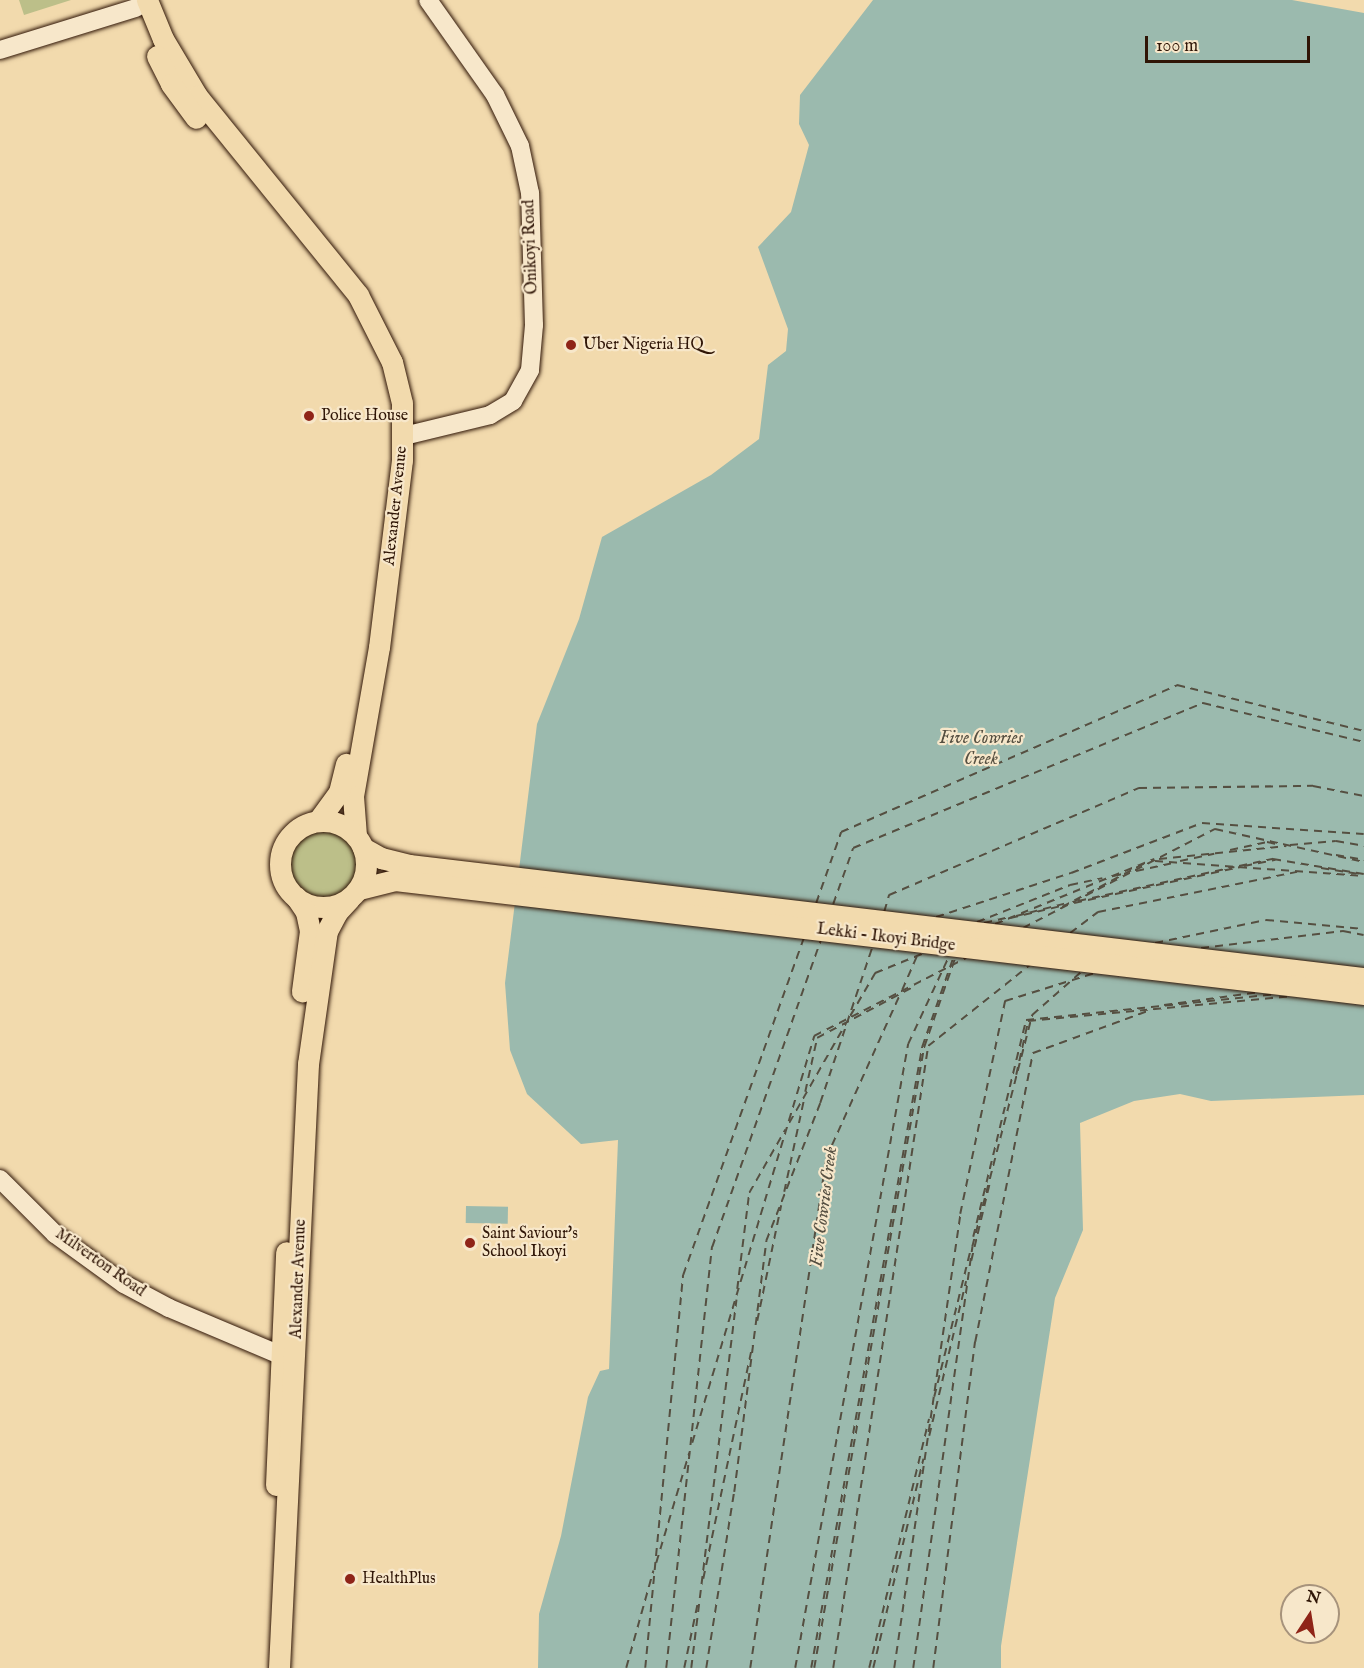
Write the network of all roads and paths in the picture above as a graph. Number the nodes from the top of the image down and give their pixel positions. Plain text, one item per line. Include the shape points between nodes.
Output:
1 (428, 0) edge
2 (139, 3) edge
3 (0, 50) edge
4 (404, 436) junction
5 (318, 821) junction
6 (360, 842) junction
7 (408, 874) junction
8 (354, 894) junction
9 (296, 897) junction
10 (1364, 978) edge
11 (1364, 994) edge
12 (0, 1179) edge
13 (280, 1355) junction
14 (283, 1497) junction
15 (264, 1668) edge
16 (279, 1668) edge

1 - 4 street, Onikoyi Road via 495,95 520,146 530,193 534,325 530,370 513,401 490,415
2 - 3 street
2 - 4 main road, Alexander Avenue via 197,96 369,312 392,362 402,403
2 - 5 main road, Alexander Avenue via 164,69 185,104 358,319 382,374 388,402 389,470 355,723 339,792
4 - 6 main road, Alexander Avenue via 379,647 353,796
5 - 6 main road via 339,824
5 - 9 main road via 295,831 282,852 282,876
6 - 7 main road
6 - 8 main road via 366,869
7 - 8 main road
7 - 10 main road, Lekki - Ikoyi Bridge
7 - 11 main road, Lekki - Ikoyi Bridge
8 - 9 main road via 334,906 318,906
8 - 14 main road, Alexander Avenue via 337,912 327,931 309,1054
9 - 13 main road, Alexander Avenue via 306,912 310,931 296,1041
12 - 13 street, Milverton Road via 55,1234 124,1284 168,1308
13 - 14 main road, Alexander Avenue
14 - 15 main road, Alexander Avenue
14 - 16 main road, Alexander Avenue

